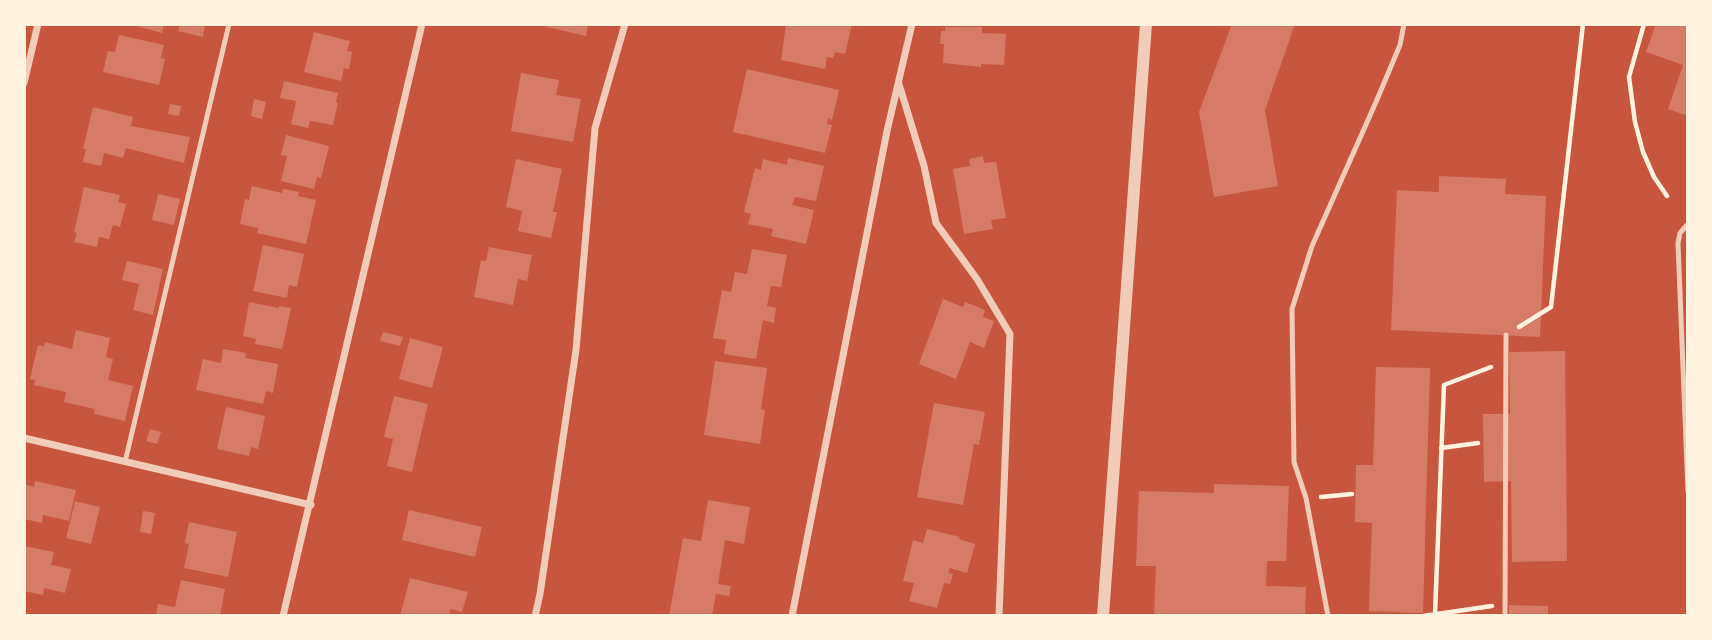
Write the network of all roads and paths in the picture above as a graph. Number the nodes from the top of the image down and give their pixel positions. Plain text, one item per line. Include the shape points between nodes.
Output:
1 (38, 24) edge
2 (229, 24) edge
3 (422, 24) edge
4 (625, 24) edge
5 (912, 24) edge
6 (1404, 24) edge
7 (1583, 24) edge
8 (1644, 24) edge
9 (1144, 25) edge
10 (24, 40) edge
11 (34, 42) junction
12 (898, 81) junction
13 (24, 83) edge
14 (1667, 196) dead end
15 (1688, 224) edge
16 (1506, 335) joint
17 (1506, 362) junction
18 (24, 438) edge
19 (1478, 443) dead end
20 (1441, 448) junction
21 (125, 462) junction
22 (1688, 492) edge
23 (1352, 494) dead end
24 (1306, 498) junction
25 (311, 505) junction
26 (1504, 604) junction
27 (1435, 614) junction
28 (283, 615) edge
29 (535, 615) edge
30 (792, 615) edge
31 (999, 615) edge
32 (1103, 615) edge
33 (1328, 615) edge
34 (1423, 615) edge
35 (1505, 615) edge

1 - 11 street
2 - 21 lane
3 - 25 street
4 - 29 street via 595,128 576,350
5 - 12 street
6 - 24 lane via 1395,57 1312,246 1292,309 1294,462
7 - 16 path via 1551,307
8 - 14 path via 1629,77 1643,152
9 - 32 street
10 - 11 street
11 - 13 street
12 - 30 street
12 - 31 street via 936,223 1010,334
15 - 22 lane via 1678,243
16 - 17 lane
17 - 20 path via 1444,385
17 - 26 lane
18 - 21 street
19 - 20 path
20 - 27 path
21 - 25 street
23 - 24 path
24 - 33 lane
25 - 28 street
26 - 27 path
26 - 35 lane
27 - 34 path

